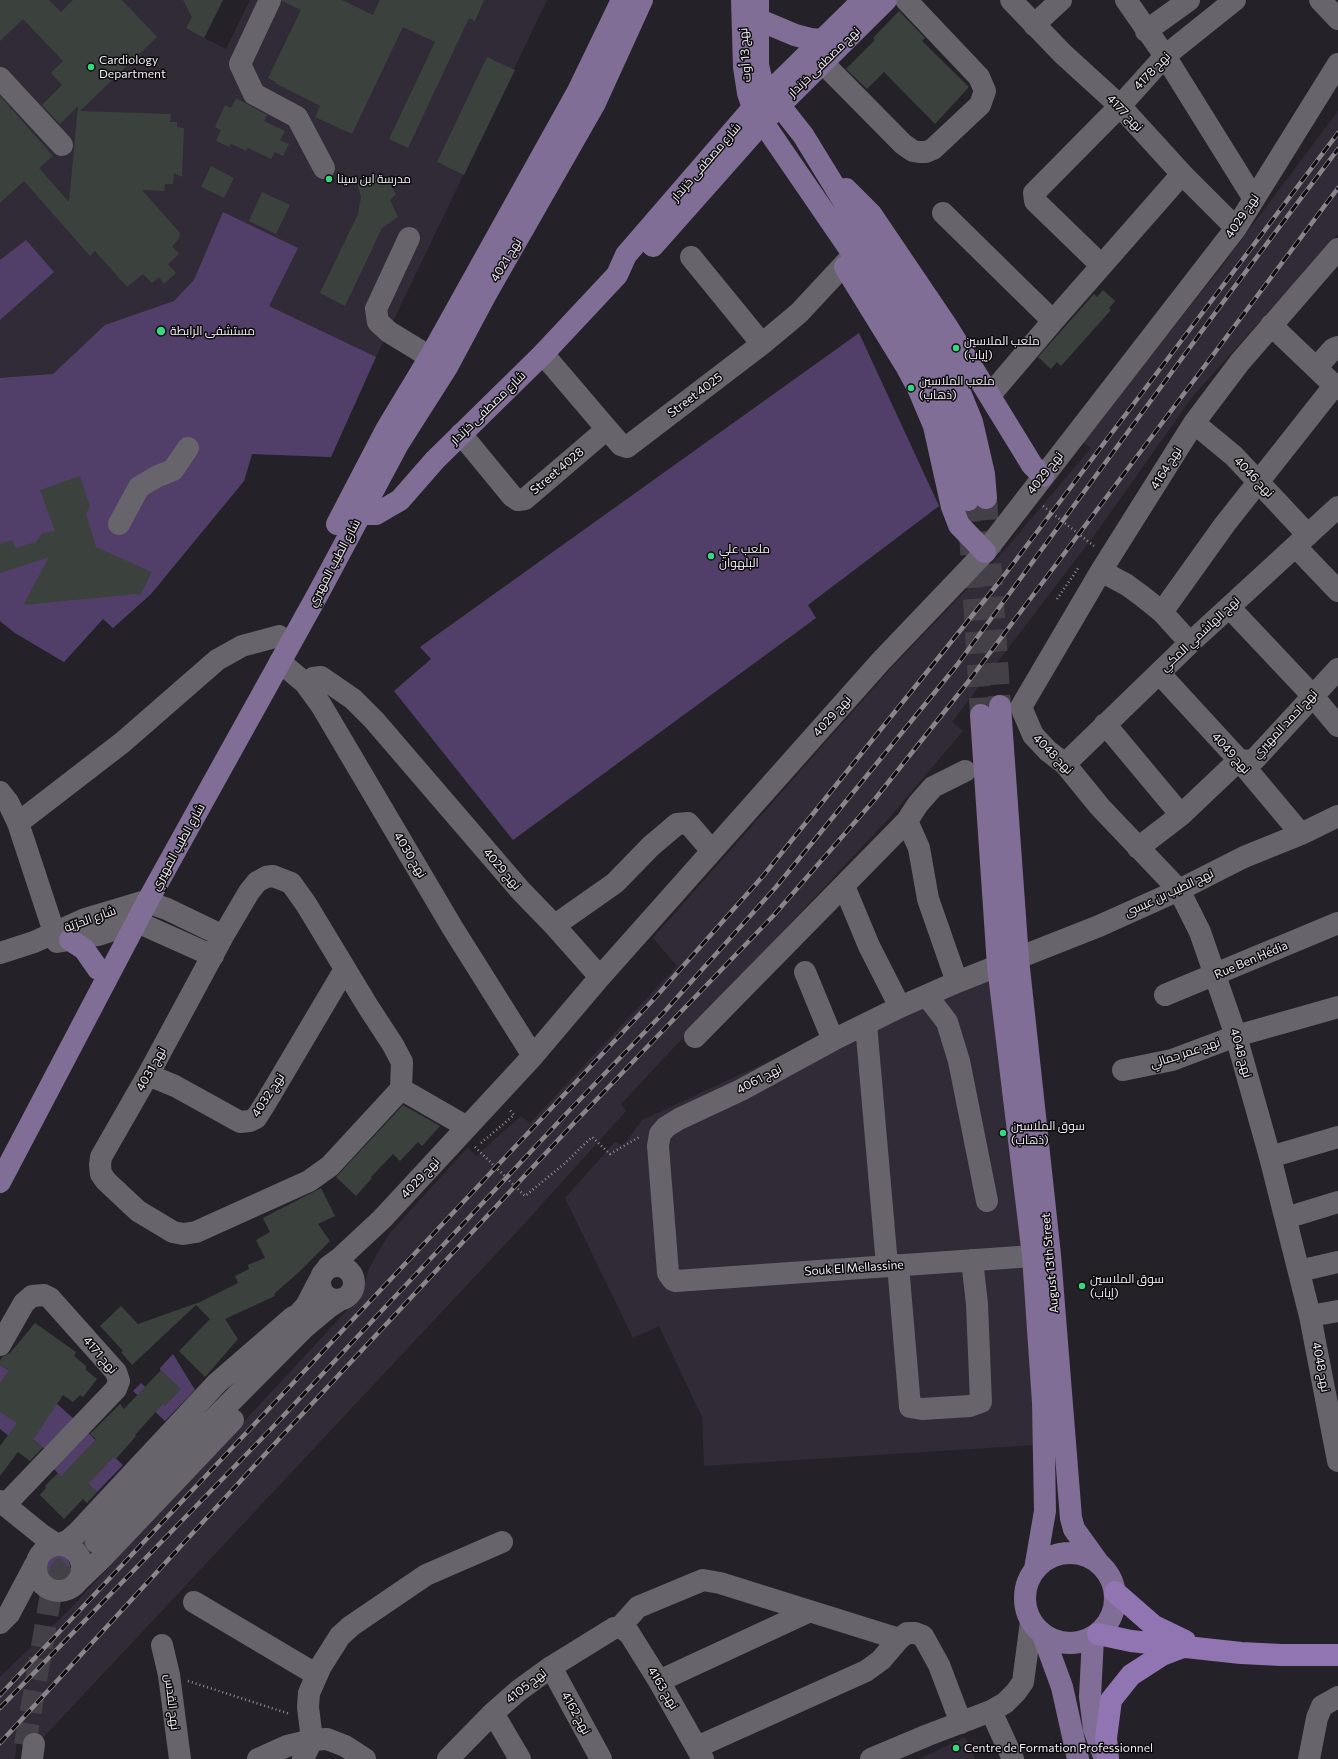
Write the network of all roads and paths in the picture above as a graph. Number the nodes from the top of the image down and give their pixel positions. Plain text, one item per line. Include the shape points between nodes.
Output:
1 (270, 0) edge
2 (622, 0) edge
3 (642, 0) edge
4 (742, 0) edge
5 (863, 0) edge
6 (886, 0) edge
7 (906, 0) edge
8 (1011, 0) edge
9 (1061, 0) edge
10 (1126, 0) edge
11 (1189, 0) edge
12 (1235, 0) edge
13 (1320, 0) edge
14 (757, 10) edge
15 (1338, 19) edge
16 (1034, 25) junction
17 (1146, 31) junction
18 (822, 40) junction
19 (1165, 56) junction
20 (823, 63) junction
21 (1338, 64) edge
22 (0, 78) edge
23 (774, 99) junction
24 (1120, 106) junction
25 (758, 115) junction
26 (62, 144) dead end
27 (818, 161) junction
28 (324, 168) dead end
29 (1182, 174) junction
30 (1254, 199) junction
31 (943, 213) dead end
32 (1236, 228) junction
33 (409, 238) dead end
34 (1338, 249) edge
35 (691, 257) dead end
36 (848, 260) junction
37 (1101, 265) junction
38 (1053, 321) junction
39 (1271, 325) junction
40 (762, 344) junction
41 (1338, 347) edge
42 (543, 354) junction
43 (430, 357) junction
44 (1316, 367) junction
45 (1336, 388) edge
46 (990, 395) junction
47 (1194, 424) junction
48 (607, 429) junction
49 (461, 434) junction
50 (188, 448) dead end
51 (1043, 476) junction
52 (1258, 481) junction
53 (1039, 503) dead end
54 (1338, 507) edge
55 (353, 512) junction
56 (119, 524) dead end
57 (1302, 541) junction
58 (985, 552) junction
59 (1090, 552) dead end
60 (1091, 567) junction
61 (1338, 591) edge
62 (1057, 599) dead end
63 (1229, 608) junction
64 (1162, 612) junction
65 (279, 636) junction
66 (1190, 643) junction
67 (280, 662) junction
68 (1338, 669) edge
69 (1159, 673) junction
70 (305, 683) junction
71 (1312, 695) junction
72 (1021, 706) joint
73 (990, 710) tunnel mouth
74 (1105, 724) junction
75 (1338, 726) edge
76 (1239, 760) junction
77 (1065, 764) junction
78 (964, 771) dead end
79 (0, 792) edge
80 (1181, 815) junction
81 (1338, 816) edge
82 (907, 821) junction
83 (18, 823) junction
84 (1302, 834) junction
85 (1138, 848) junction
86 (712, 850) junction
87 (844, 886) junction
88 (1179, 890) junction
89 (133, 914) junction
90 (1338, 923) edge
91 (553, 924) junction
92 (62, 936) junction
93 (223, 936) junction
94 (0, 953) edge
95 (213, 956) junction
96 (1008, 962) junction
97 (98, 969) junction
98 (345, 970) junction
99 (805, 972) dead end
100 (1215, 975) junction
101 (600, 977) junction
102 (957, 982) junction
103 (1165, 995) dead end
104 (927, 996) junction
105 (900, 1007) junction
106 (1338, 1007) edge
107 (866, 1024) junction
108 (694, 1036) dead end
109 (1236, 1036) junction
110 (833, 1040) junction
111 (533, 1056) junction
112 (1123, 1070) dead end
113 (148, 1074) junction
114 (401, 1088) junction
115 (505, 1105) dead end
116 (467, 1127) junction
117 (660, 1134) junction
118 (1338, 1137) edge
119 (0, 1149) edge
120 (1270, 1157) junction
121 (0, 1182) edge
122 (987, 1201) dead end
123 (1338, 1202) edge
124 (1286, 1218) junction
125 (382, 1219) junction
126 (1033, 1256) junction
127 (972, 1260) junction
128 (1338, 1262) edge
129 (892, 1265) junction
130 (1299, 1271) junction
131 (323, 1274) junction
132 (347, 1292) junction
133 (1338, 1311) edge
134 (1310, 1316) junction
135 (305, 1317) junction
136 (0, 1345) edge
137 (1332, 1387) edge
138 (1338, 1461) edge
139 (3, 1503) edge
140 (37, 1529) junction
141 (93, 1539) tunnel mouth
142 (502, 1542) dead end
143 (58, 1544) junction
144 (1097, 1561) junction
145 (36, 1562) junction
146 (1035, 1569) junction
147 (79, 1580) junction
148 (60, 1591) junction
149 (1115, 1592) junction
150 (194, 1602) dead end
151 (810, 1611) junction
152 (4, 1618) edge
153 (617, 1628) junction
154 (1037, 1629) junction
155 (1095, 1636) junction
156 (899, 1639) junction
157 (162, 1645) dead end
158 (1192, 1647) junction
159 (1338, 1655) edge
160 (551, 1667) junction
161 (169, 1675) junction
162 (317, 1675) junction
163 (659, 1680) junction
164 (1338, 1697) edge
165 (991, 1711) junction
166 (493, 1713) junction
167 (961, 1723) junction
168 (308, 1740) edge
169 (700, 1753) edge
170 (180, 1759) edge
171 (258, 1759) edge
172 (365, 1759) edge
173 (448, 1759) edge
174 (520, 1759) edge
175 (601, 1759) edge
176 (871, 1759) edge
177 (1012, 1759) edge
178 (1078, 1759) edge
179 (1107, 1759) edge
180 (1309, 1759) edge

1 - 28 street via 240,64 254,94 297,117
2 - 43 main road, نهج 4021 via 578,91
3 - 55 main road, نهج 4021 via 595,103 447,367
4 - 25 main road, نهج 13 أوت via 744,68 746,82
5 - 18 main road, نهج مصطفى خزندار
6 - 20 main road, نهج مصطفى خزندار
7 - 20 street via 979,77 985,91 980,105 933,149 919,152 903,144
8 - 16 street, نهج 4177
9 - 16 street
10 - 17 street
11 - 17 street
12 - 19 street, نهج 4178
13 - 15 street
14 - 18 main road via 795,36
14 - 23 main road via 758,65 761,78
16 - 24 street, نهج 4177
17 - 19 street
18 - 23 main road, نهج مصطفى خزندار
19 - 24 street, نهج 4178
19 - 30 street
20 - 23 main road, نهج مصطفى خزندار
21 - 30 street, نهج 4029
22 - 26 street
23 - 25 main road, نهج مصطفى خزندار
23 - 27 main road via 803,135
24 - 29 street, نهج 4177
24 - 37 street, نهج 4178 via 1036,191 1034,198
25 - 36 main road, نهج 13 أوت via 783,150
25 - 42 main road, شارع مصطفى خزندار via 626,255 617,275
27 - 36 main road via 952,373 972,422 984,474 977,499 954,422 920,354
27 - 46 main road via 871,214
29 - 32 street, نهج 4177
29 - 37 street
30 - 32 street, نهج 4029
31 - 38 street
32 - 51 street, نهج 4029
33 - 43 street via 376,309 378,322 389,332
34 - 39 street, نهج 4164
35 - 40 street
36 - 40 street, Street 4025 via 800,313
36 - 58 main road via 918,388 934,426 952,507 959,524
37 - 38 street
38 - 46 street
39 - 44 street
39 - 47 street, نهج 4164
40 - 48 street, Street 4025 via 630,446 621,445
41 - 44 street
42 - 48 street, Street 4025
42 - 49 main road, شارع مصطفى خزندار
43 - 55 main road, نهج 4021 via 386,430
44 - 45 street
45 - 52 street
46 - 51 main road via 1032,465
47 - 52 street, نهج 4046 via 1234,456
47 - 60 street, نهج 4164
48 - 49 street, Street 4028 via 525,499 518,500
49 - 55 main road, شارع مصطفى خزندار via 400,500 376,514
50 - 56 street via 173,470 139,487
51 - 58 street, نهج 4029
52 - 57 street, نهج 4046
52 - 64 street
53 - 59 path via 1094,546
54 - 57 street, نهج الهاشمي المكي
55 - 65 main road, شارع الطيب المهيري
55 - 67 main road, شارع الطيب المهيري
57 - 61 street, نهج 4046
57 - 63 street, نهج الهاشمي المكي
58 - 86 street, نهج 4029 via 881,660
60 - 62 path
60 - 64 street via 1127,585
60 - 72 street, نهج 4164
63 - 66 street, نهج الهاشمي المكي
63 - 71 street
64 - 66 street
65 - 83 street via 242,646 216,660 123,742
65 - 89 main road, شارع الطيب المهيري
66 - 69 street, نهج الهاشمي المكي
67 - 70 street, نهج 4030
67 - 89 main road, شارع الطيب المهيري
68 - 71 street, نهج احمد المهيري
69 - 74 street, نهج الهاشمي المكي
69 - 76 street, نهج 4049
70 - 91 street, نهج 4029 via 321,677 353,699
70 - 111 street, نهج 4030
71 - 75 street
71 - 76 street, نهج احمد المهيري via 1255,759
72 - 77 street, نهج 4048 via 1033,735
73 - 96 main road
74 - 77 street, نهج الهاشمي المكي
74 - 80 street
76 - 80 street, نهج احمد المهيري
76 - 84 street, نهج 4049
77 - 85 street, نهج 4048
78 - 82 street via 933,788
79 - 83 street
80 - 85 street, نهج احمد المهيري
81 - 84 street, نهج الطيب بن عيسى
82 - 87 street
82 - 102 street via 919,848 928,899
83 - 92 street
84 - 88 street, نهج الطيب بن عيسى via 1244,857
85 - 88 street, نهج 4048
86 - 91 street via 688,822 677,824 615,883
86 - 101 street, نهج 4029
87 - 105 street via 869,946
87 - 108 street
88 - 96 street, نهج الطيب بن عيسى via 1099,926
88 - 100 street, نهج 4048 via 1200,932
89 - 92 street, شارع الحرّيّة via 98,935
89 - 93 street
89 - 95 street
89 - 97 main road, شارع الطيب المهيري
89 - 121 main road, شارع الطيب المهيري
90 - 100 street, Rue Ben Hédia
91 - 101 street
92 - 94 street, شارع الحرّيّة
92 - 97 main road via 84,949
93 - 95 street, نهج 4031
93 - 98 street, نهج 4031 via 257,882 266,876 273,876 291,883
95 - 113 street, نهج 4031
96 - 102 street, نهج 4061
96 - 126 main road, August 13th Street
96 - 144 main road, August 13th Street via 1050,1255 1071,1518 1074,1529
97 - 119 main road, شارع الطيب المهيري
98 - 113 street, نهج 4032 via 265,1104 256,1118 250,1122 240,1122
98 - 114 street, نهج 4031 via 400,1056
99 - 110 street
100 - 103 street, Rue Ben Hédia
100 - 109 street, نهج 4048
101 - 111 street, نهج 4029
102 - 104 street, نهج 4061
104 - 105 street, نهج 4061
104 - 122 street via 947,1022 959,1061
105 - 107 street, نهج 4061
106 - 109 street, نهج عمر جمالي
107 - 110 street, نهج 4061
107 - 129 street
109 - 112 street, نهج عمر جمالي via 1172,1060
109 - 120 street, نهج 4048
110 - 117 street, نهج 4061 via 741,1090 679,1119
111 - 116 street, نهج 4029
113 - 114 street, نهج 4031 via 105,1148 100,1165 101,1174 138,1211 173,1232 183,1234 196,1232 309,1181 330,1166
114 - 116 street
115 - 117 path via 514,1115 475,1147 524,1196 564,1164 592,1137 610,1154 649,1132
116 - 125 street, نهج 4029
117 - 129 street, Souk El Mellassine via 658,1146 668,1273 673,1280
118 - 120 street
120 - 124 street, نهج 4048
123 - 124 street
124 - 130 street, نهج 4048
125 - 131 street
125 - 132 street
126 - 127 street, Souk El Mellassine
126 - 146 main road, August 13th Street via 1045,1471 1045,1511
127 - 129 street, Souk El Mellassine
127 - 129 street via 981,1402 970,1406 922,1410 910,1407
128 - 130 street
130 - 134 street, نهج 4048
131 - 132 street via 322,1292 326,1297 332,1299
131 - 132 street via 339,1265 349,1270 352,1274
131 - 135 street
132 - 135 street via 328,1307
133 - 134 street
134 - 137 street, نهج 4048
135 - 141 street
135 - 143 street via 218,1383 78,1532 69,1540
135 - 147 street via 256,1396
136 - 139 street, نهج 4171 via 24,1303 32,1296 44,1295 50,1298 116,1372 119,1381 116,1389
137 - 138 street, نهج 4048
139 - 140 street
140 - 143 street
140 - 145 street
142 - 162 street via 426,1575 351,1626 340,1636
143 - 145 street via 48,1546
143 - 147 street via 71,1547 80,1559 82,1566
144 - 146 main road via 1071,1552 1045,1560
144 - 149 main road via 1112,1580
145 - 148 street via 39,1581 44,1587
145 - 152 street
146 - 154 main road via 1024,1595 1025,1609
147 - 148 street via 74,1586
148 - 152 street via 31,1602
149 - 155 main road via 1112,1616
149 - 158 highway via 1154,1626
150 - 162 street
151 - 153 street, نهج 4105 via 703,1580 638,1608
151 - 156 street, نهج 4105
151 - 163 street
153 - 160 street, نهج 4105
153 - 163 street, نهج 4163 via 629,1633
154 - 155 main road via 1054,1641 1067,1644 1081,1643
154 - 165 street via 1023,1682 1005,1703
154 - 178 main road via 1062,1687
155 - 158 highway
155 - 179 main road via 1090,1697 1094,1729
156 - 167 street via 907,1633 915,1632 923,1636 939,1664
156 - 169 street via 881,1660 866,1671
157 - 161 street, نهج القدس
158 - 159 highway via 1263,1654
158 - 179 highway via 1162,1655 1131,1675 1111,1700 1106,1738
160 - 166 street, نهج 4105
160 - 175 street, نهج 4162
161 - 168 path
161 - 170 street, نهج القدس
162 - 168 street via 308,1700
163 - 169 street, نهج 4163
164 - 180 street via 1322,1706
165 - 167 street
165 - 177 street
166 - 173 street, نهج 4105
166 - 174 street
167 - 176 street
168 - 171 street
168 - 172 street via 327,1739 345,1746

